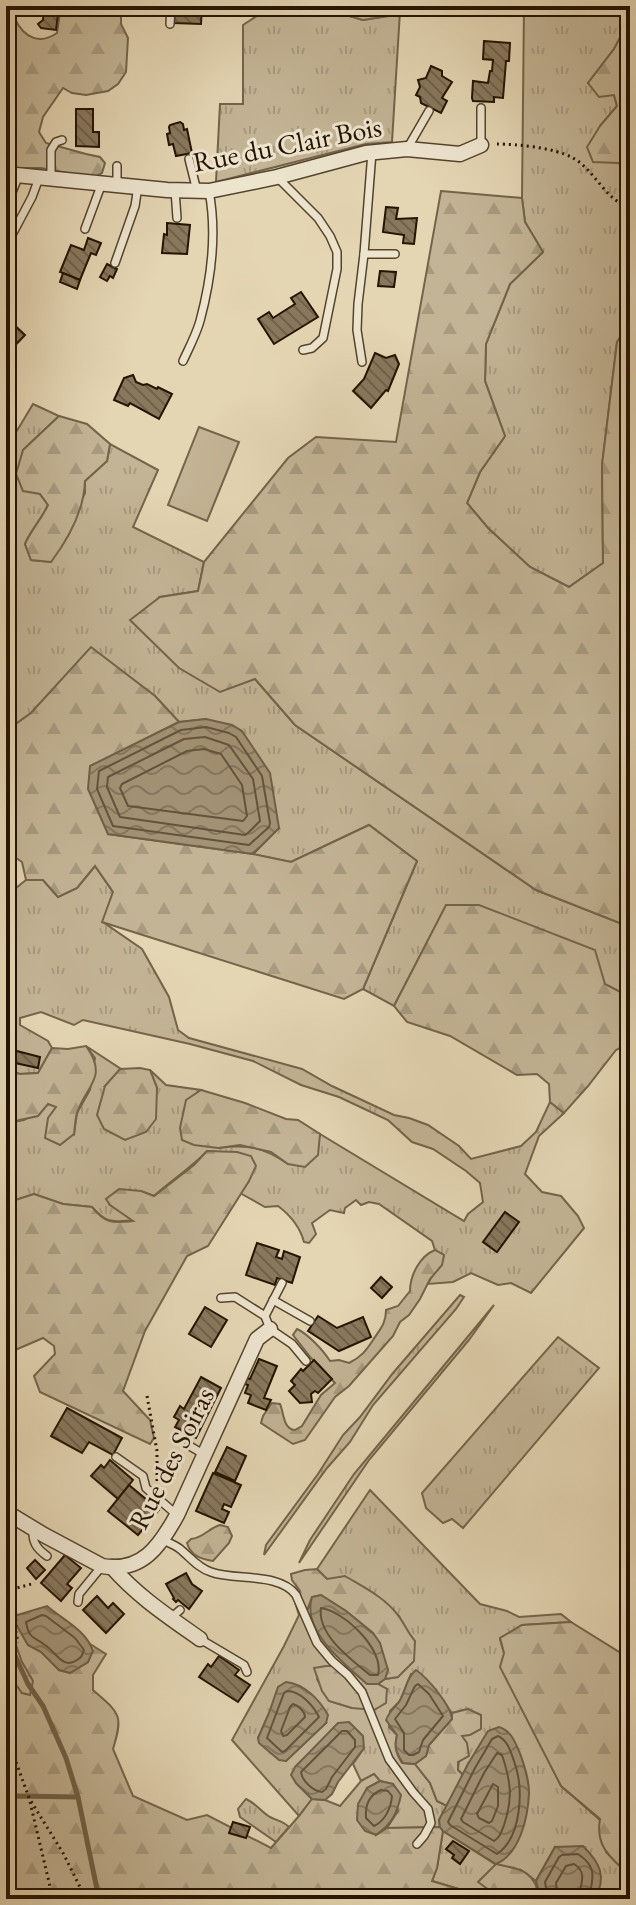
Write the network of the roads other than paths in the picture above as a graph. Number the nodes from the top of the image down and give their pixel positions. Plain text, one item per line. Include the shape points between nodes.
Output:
1 (171, 6) edge
2 (170, 24) dead end
3 (481, 108) dead end
4 (429, 111) dead end
5 (62, 140) dead end
6 (481, 145) joint
7 (407, 149) junction
8 (372, 152) junction
9 (189, 159) dead end
10 (117, 166) dead end
11 (12, 174) edge
12 (45, 177) junction
13 (277, 177) junction
14 (110, 184) junction
15 (138, 186) junction
16 (175, 190) junction
17 (203, 191) junction
18 (6, 207) edge
19 (177, 218) dead end
20 (85, 229) dead end
21 (6, 246) edge
22 (364, 254) junction
23 (395, 254) dead end
24 (115, 263) dead end
25 (303, 350) dead end
26 (183, 361) dead end
27 (362, 362) dead end
28 (282, 1283) dead end
29 (221, 1298) dead end
30 (273, 1300) junction
31 (310, 1321) dead end
32 (268, 1322) junction
33 (306, 1361) dead end
34 (188, 1445) dead end
35 (205, 1455) junction
36 (116, 1457) dead end
37 (6, 1512) edge
38 (177, 1515) junction
39 (33, 1528) junction
40 (163, 1540) junction
41 (47, 1556) dead end
42 (107, 1566) junction
43 (78, 1602) dead end
44 (200, 1639) joint
45 (247, 1672) dead end
46 (417, 1844) dead end

1 - 2 lane
3 - 6 lane
4 - 7 lane
5 - 12 lane via 51,150
6 - 7 street, Rue du Clair Bois via 460,154
7 - 8 street, Rue du Clair Bois
8 - 13 street, Rue du Clair Bois
8 - 22 lane
9 - 17 lane
10 - 14 lane
11 - 12 street, Rue du Clair Bois
11 - 18 lane
12 - 14 street, Rue du Clair Bois
12 - 21 lane
13 - 17 street, Rue du Clair Bois
13 - 25 lane via 318,218 337,252 323,338
14 - 15 street, Rue du Clair Bois
14 - 20 lane
15 - 16 street, Rue du Clair Bois
15 - 24 lane
16 - 17 street, Rue du Clair Bois
16 - 19 lane
17 - 26 lane via 213,212 213,233 199,324
22 - 23 lane
22 - 27 lane via 357,330
28 - 30 lane
29 - 32 lane via 235,1297
30 - 31 lane
30 - 32 lane
32 - 33 lane
32 - 35 street, Rue des Soiras
34 - 35 lane
35 - 38 street, Rue des Soiras
36 - 38 lane via 143,1476 146,1488
37 - 39 street
38 - 40 street, Rue des Soiras
39 - 41 lane via 36,1548
39 - 42 street
40 - 42 street, Rue des Soiras via 130,1566
40 - 46 lane via 207,1572 292,1589 317,1643 362,1692 389,1759 428,1809 431,1823
42 - 43 lane via 79,1594
42 - 44 street via 175,1614
44 - 45 lane via 244,1665

